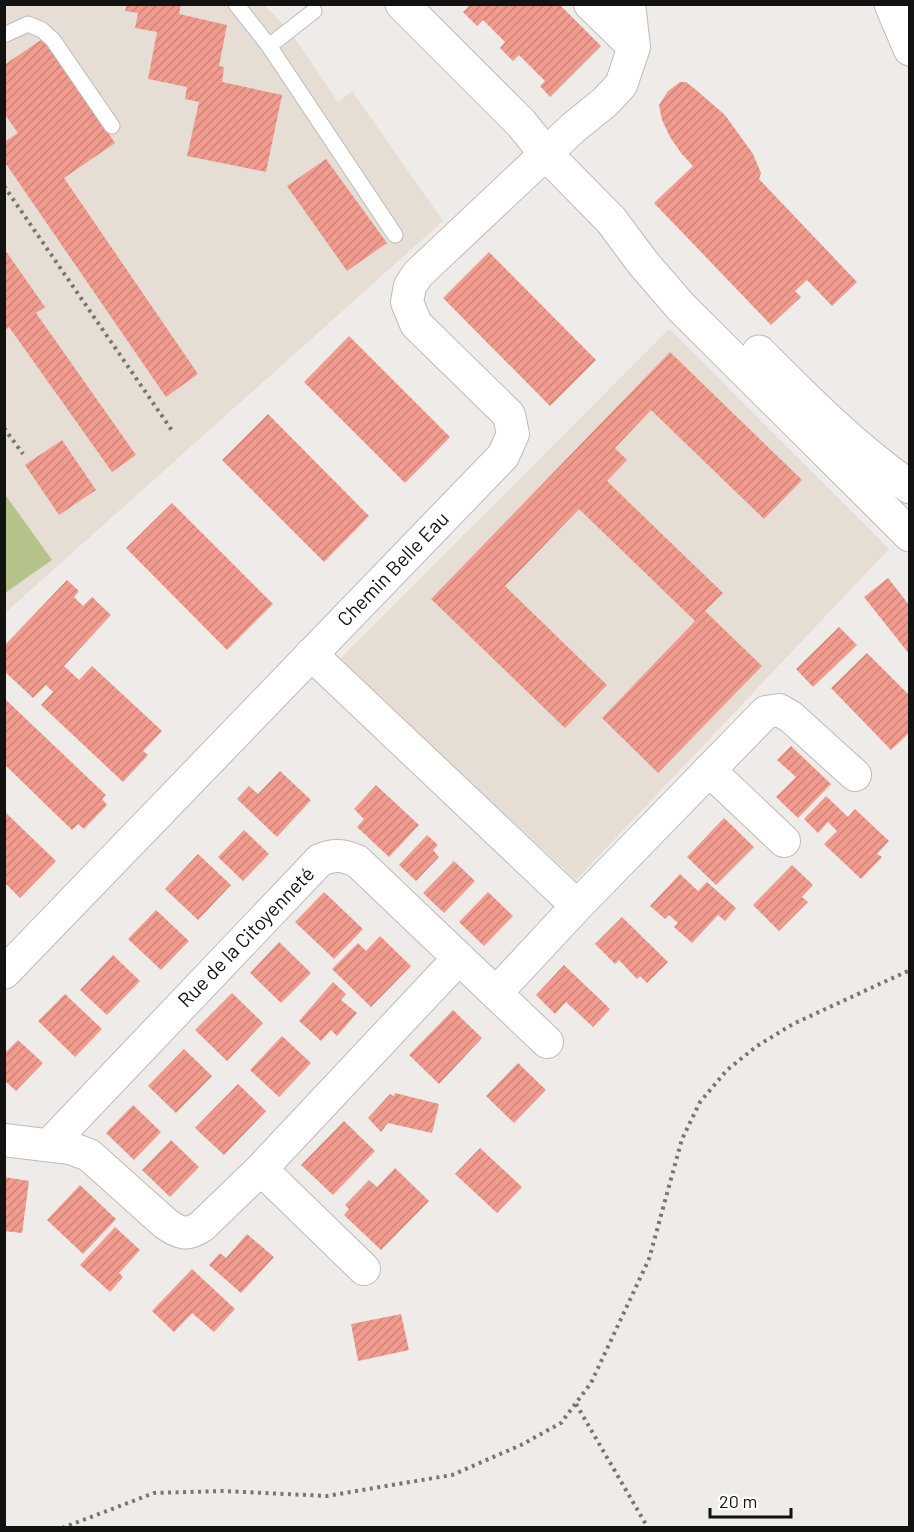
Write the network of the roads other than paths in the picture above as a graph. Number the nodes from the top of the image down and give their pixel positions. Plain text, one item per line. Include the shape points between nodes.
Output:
1 (236, 4) edge
2 (402, 4) edge
3 (590, 4) edge
4 (629, 4) edge
5 (891, 4) edge
6 (314, 11) dead end
7 (4, 35) edge
8 (269, 46) junction
9 (633, 47) junction
10 (909, 49) edge
11 (112, 126) dead end
12 (546, 154) junction
13 (611, 220) junction
14 (395, 235) dead end
15 (909, 487) edge
16 (909, 535) edge
17 (311, 654) junction
18 (709, 770) junction
19 (855, 775) dead end
20 (784, 841) dead end
21 (577, 906) junction
22 (459, 958) junction
23 (4, 973) edge
24 (496, 993) junction
25 (548, 1041) dead end
26 (4, 1140) edge
27 (49, 1145) junction
28 (261, 1169) junction
29 (364, 1269) dead end

1 - 8 lane
2 - 12 main road via 521,123
3 - 9 street
4 - 9 street
5 - 10 main road
6 - 8 lane
7 - 11 lane via 28,24 42,30
8 - 14 lane
9 - 12 street, Chemin Belle Eau via 621,85
12 - 13 main road
12 - 17 street, Chemin Belle Eau via 418,274 410,286 407,302 416,324 509,415 513,434 503,456
13 - 15 main road via 696,290 842,435
13 - 16 main road via 681,307
17 - 21 street
17 - 23 street, Chemin Belle Eau
18 - 19 street via 766,712 779,710
18 - 20 street
18 - 21 street
21 - 24 street
22 - 24 street, Rue de la Citoyenneté
22 - 27 street, Rue de la Citoyenneté via 357,861 345,855 320,860
22 - 28 street
24 - 25 street, Rue de la Citoyenneté
26 - 27 street
27 - 28 street via 89,1155 178,1232 192,1233 202,1226
28 - 29 street

